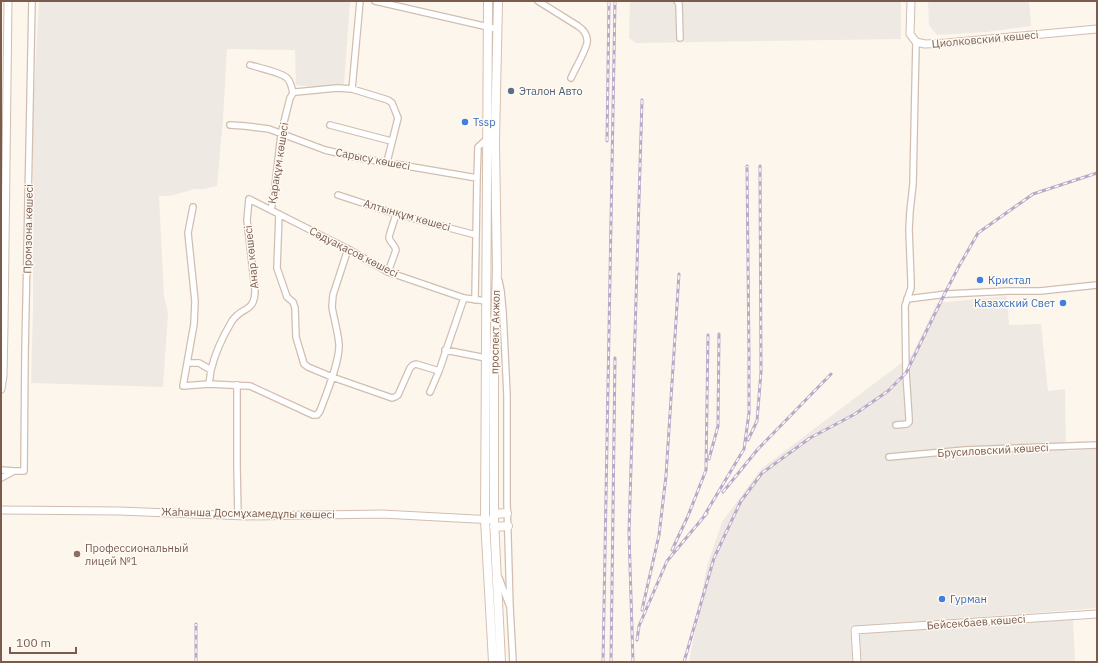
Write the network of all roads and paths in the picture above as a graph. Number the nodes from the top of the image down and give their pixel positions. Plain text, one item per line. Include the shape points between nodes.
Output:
1 (8, 1) edge
2 (32, 1) edge
3 (360, 1) edge
4 (375, 1) edge
5 (488, 1) edge
6 (498, 1) edge
7 (538, 1) edge
8 (677, 1) edge
9 (911, 1) edge
10 (488, 26) junction
11 (497, 28) junction
12 (1097, 29) edge
13 (680, 38) dead end
14 (916, 42) junction
15 (250, 65) dead end
16 (571, 78) dead end
17 (352, 89) junction
18 (293, 93) junction
19 (230, 125) dead end
20 (330, 125) dead end
21 (281, 134) junction
22 (488, 139) junction
23 (391, 141) junction
24 (387, 162) junction
25 (477, 178) junction
26 (338, 195) dead end
27 (249, 199) joint
28 (193, 207) dead end
29 (271, 210) junction
30 (279, 214) junction
31 (396, 214) junction
32 (476, 235) junction
33 (348, 249) junction
34 (497, 271) junction
35 (388, 272) junction
36 (1097, 285) edge
37 (464, 298) junction
38 (907, 299) junction
39 (475, 300) junction
40 (486, 301) junction
41 (445, 350) junction
42 (486, 358) junction
43 (187, 363) junction
44 (211, 370) junction
45 (438, 371) junction
46 (332, 377) junction
47 (209, 384) junction
48 (237, 385) junction
49 (1, 389) edge
50 (430, 392) dead end
51 (896, 425) dead end
52 (1097, 445) edge
53 (889, 457) dead end
54 (1, 470) edge
55 (14, 471) junction
56 (1, 478) edge
57 (1, 510) edge
58 (507, 514) junction
59 (238, 515) junction
60 (485, 520) junction
61 (494, 520) junction
62 (508, 526) junction
63 (496, 571) junction
64 (510, 607) junction
65 (1097, 614) edge
66 (493, 662) edge
67 (501, 662) edge
68 (513, 662) edge
69 (857, 662) edge

1 - 49 street
2 - 55 street, Промзона көшесі via 24,471
3 - 17 street
4 - 10 street
5 - 10 main road, проспект Акжол
6 - 11 main road, проспект Акжол
7 - 16 street via 585,33 587,43
8 - 13 street
9 - 14 street, Циолковский көшесі via 910,34
10 - 11 street
10 - 22 main road, проспект Акжол
11 - 34 main road, проспект Акжол
12 - 14 street, Циолковский көшесі via 947,43
14 - 38 street via 913,184 909,230 911,281
15 - 18 street via 287,77
17 - 18 street
17 - 23 street via 392,103 398,118
18 - 21 street, Қарақұм көшесі
19 - 21 street, Сарысу көшесі via 269,129
20 - 23 street
21 - 24 street, Сарысу көшесі via 325,150
21 - 29 street, Қарақұм көшесі
22 - 25 street via 478,147
22 - 40 main road, проспект Акжол
23 - 24 street
24 - 25 street, Сарысу көшесі
25 - 32 street
26 - 31 street, Алтынқұм көшесі
27 - 29 street, Сәдуақасов көшесі
27 - 44 street, Анар көшесі via 247,220 255,298 249,308 231,322 214,355
28 - 43 street via 188,233 195,301
29 - 30 street, Сәдуақасов көшесі
30 - 33 street, Сәдуақасов көшесі
30 - 46 street via 277,268 287,297 295,308 296,337 304,364
31 - 32 street, Алтынқұм көшесі
31 - 35 street via 389,237 396,250
32 - 39 street
33 - 35 street, Сәдуақасов көшесі
33 - 46 street via 333,295 332,307 339,345
34 - 58 street via 504,327 507,395
34 - 61 main road, проспект Акжол
35 - 37 street, Сәдуақасов көшесі
36 - 38 street via 1040,291 946,294
37 - 39 street, Сәдуақасов көшесі
37 - 41 street
38 - 51 street via 905,306 909,422
39 - 40 street, Сәдуақасов көшесі
40 - 42 main road, проспект Акжол
41 - 42 street
41 - 45 street
42 - 60 main road, проспект Акжол
43 - 44 street via 199,364
43 - 47 street via 183,386
44 - 47 street
45 - 46 street via 413,365 398,395 392,398
45 - 50 street
46 - 48 street via 320,411 313,415 250,386
47 - 48 street
48 - 59 street
52 - 53 street, Брусиловский көшесі via 966,450
54 - 55 street
55 - 56 street
57 - 59 street, Жаһанша Досмұхамедұлы көшесі
58 - 61 main road
58 - 62 street
59 - 60 street, Жаһанша Досмұхамедұлы көшесі via 382,514
60 - 61 street, Жаһанша Досмұхамедұлы көшесі
60 - 66 main road, проспект Акжол
61 - 62 main road
61 - 63 main road, проспект Акжол
62 - 64 street
63 - 64 street
63 - 67 main road, проспект Акжол
64 - 68 street
65 - 69 street, Бейсекбаев көшесі via 855,630

